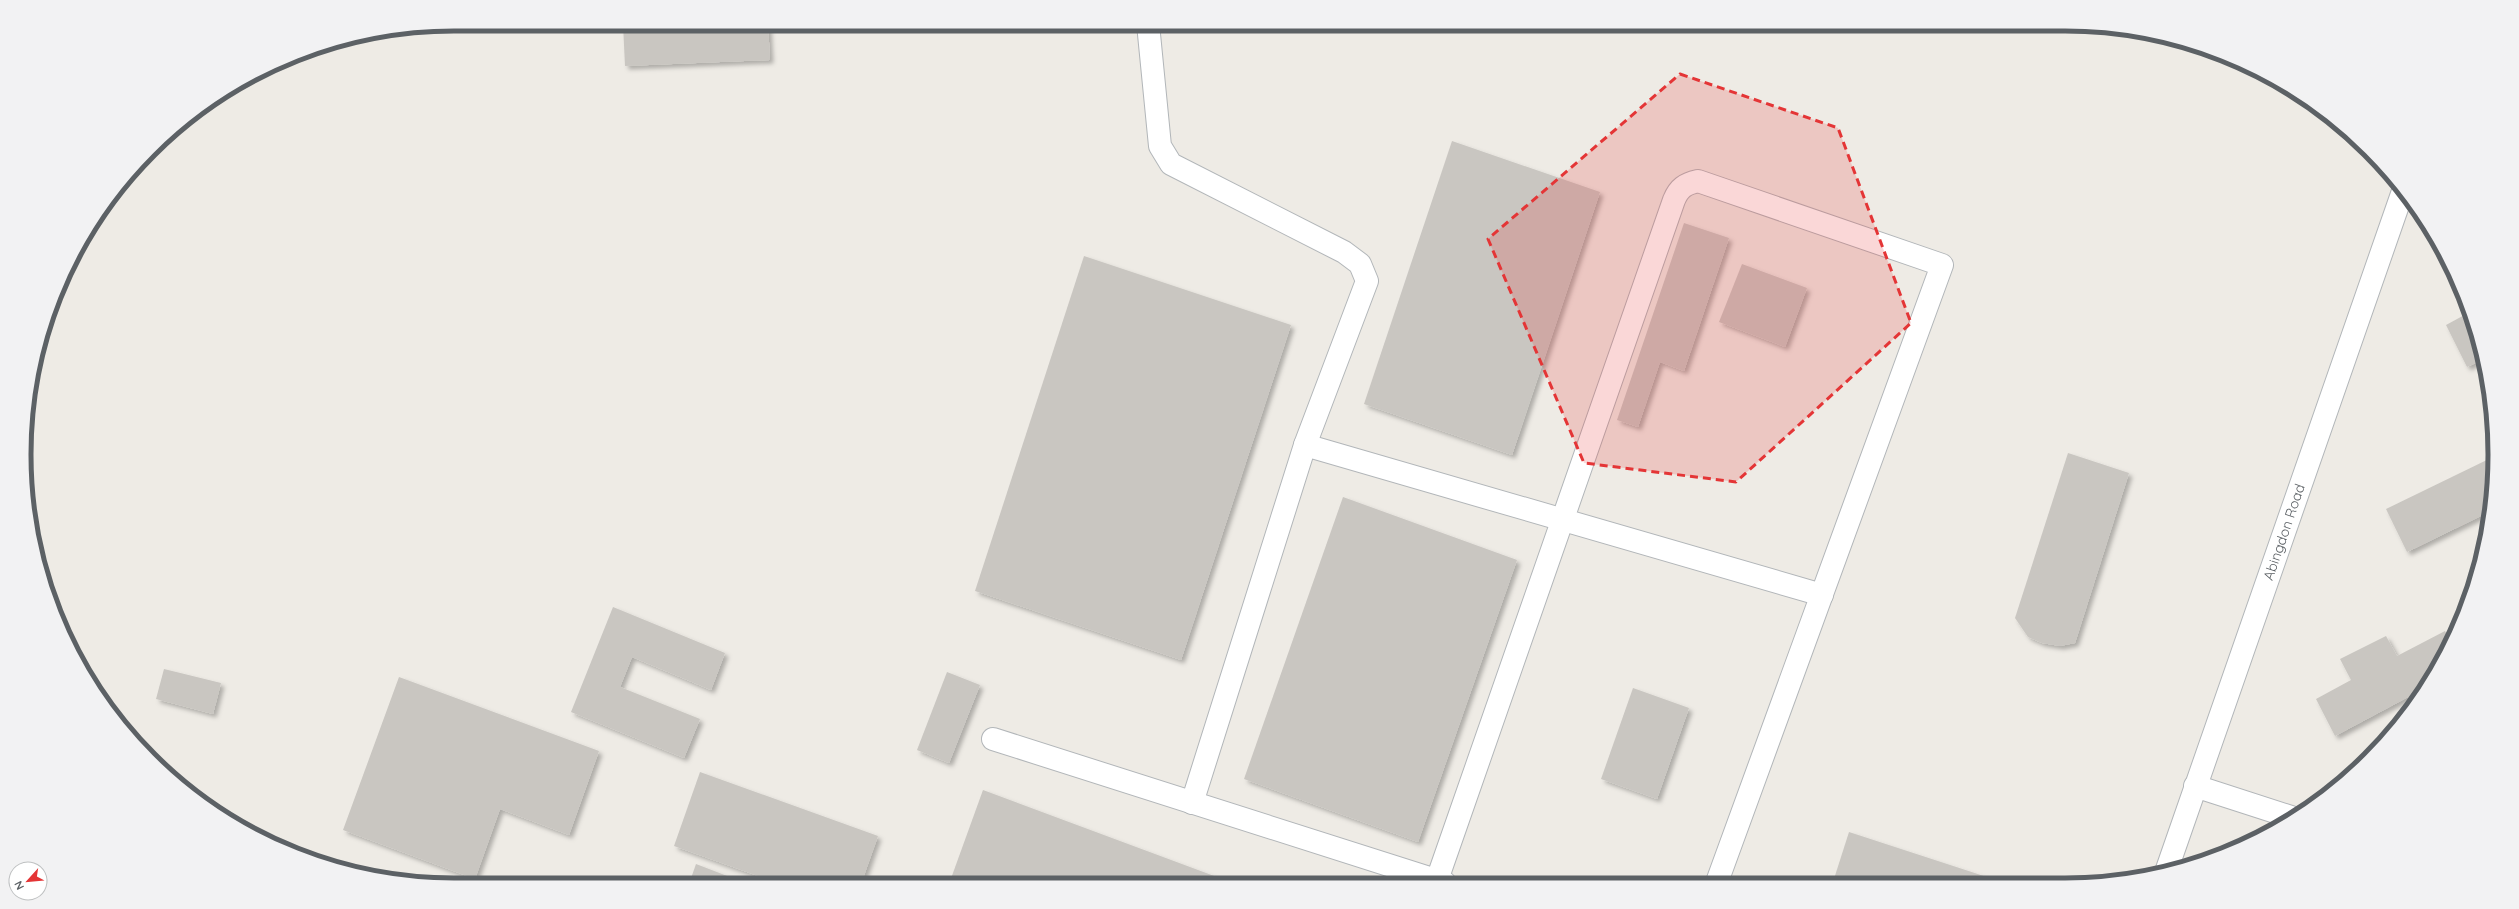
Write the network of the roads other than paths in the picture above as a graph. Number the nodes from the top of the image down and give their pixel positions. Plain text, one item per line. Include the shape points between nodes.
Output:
1 (1149, 31) edge
2 (2401, 198) edge
3 (1305, 445) junction
4 (1562, 519) junction
5 (1822, 595) junction
6 (993, 739) dead end
7 (2195, 786) junction
8 (1192, 803) junction
9 (2286, 815) edge
10 (2168, 865) edge
11 (1431, 878) edge
12 (1442, 878) edge
13 (1718, 878) edge

1 - 3 street via 1160,146 1164,156 1171,164 1344,252 1360,264 1367,281
2 - 7 street, Abingdon Road
3 - 4 street
3 - 8 street
4 - 5 street
4 - 5 street via 1674,200 1679,189 1688,183 1698,181 1942,265
4 - 12 street
5 - 13 street
6 - 8 street
7 - 9 street
7 - 10 street, Abingdon Road
8 - 11 street

